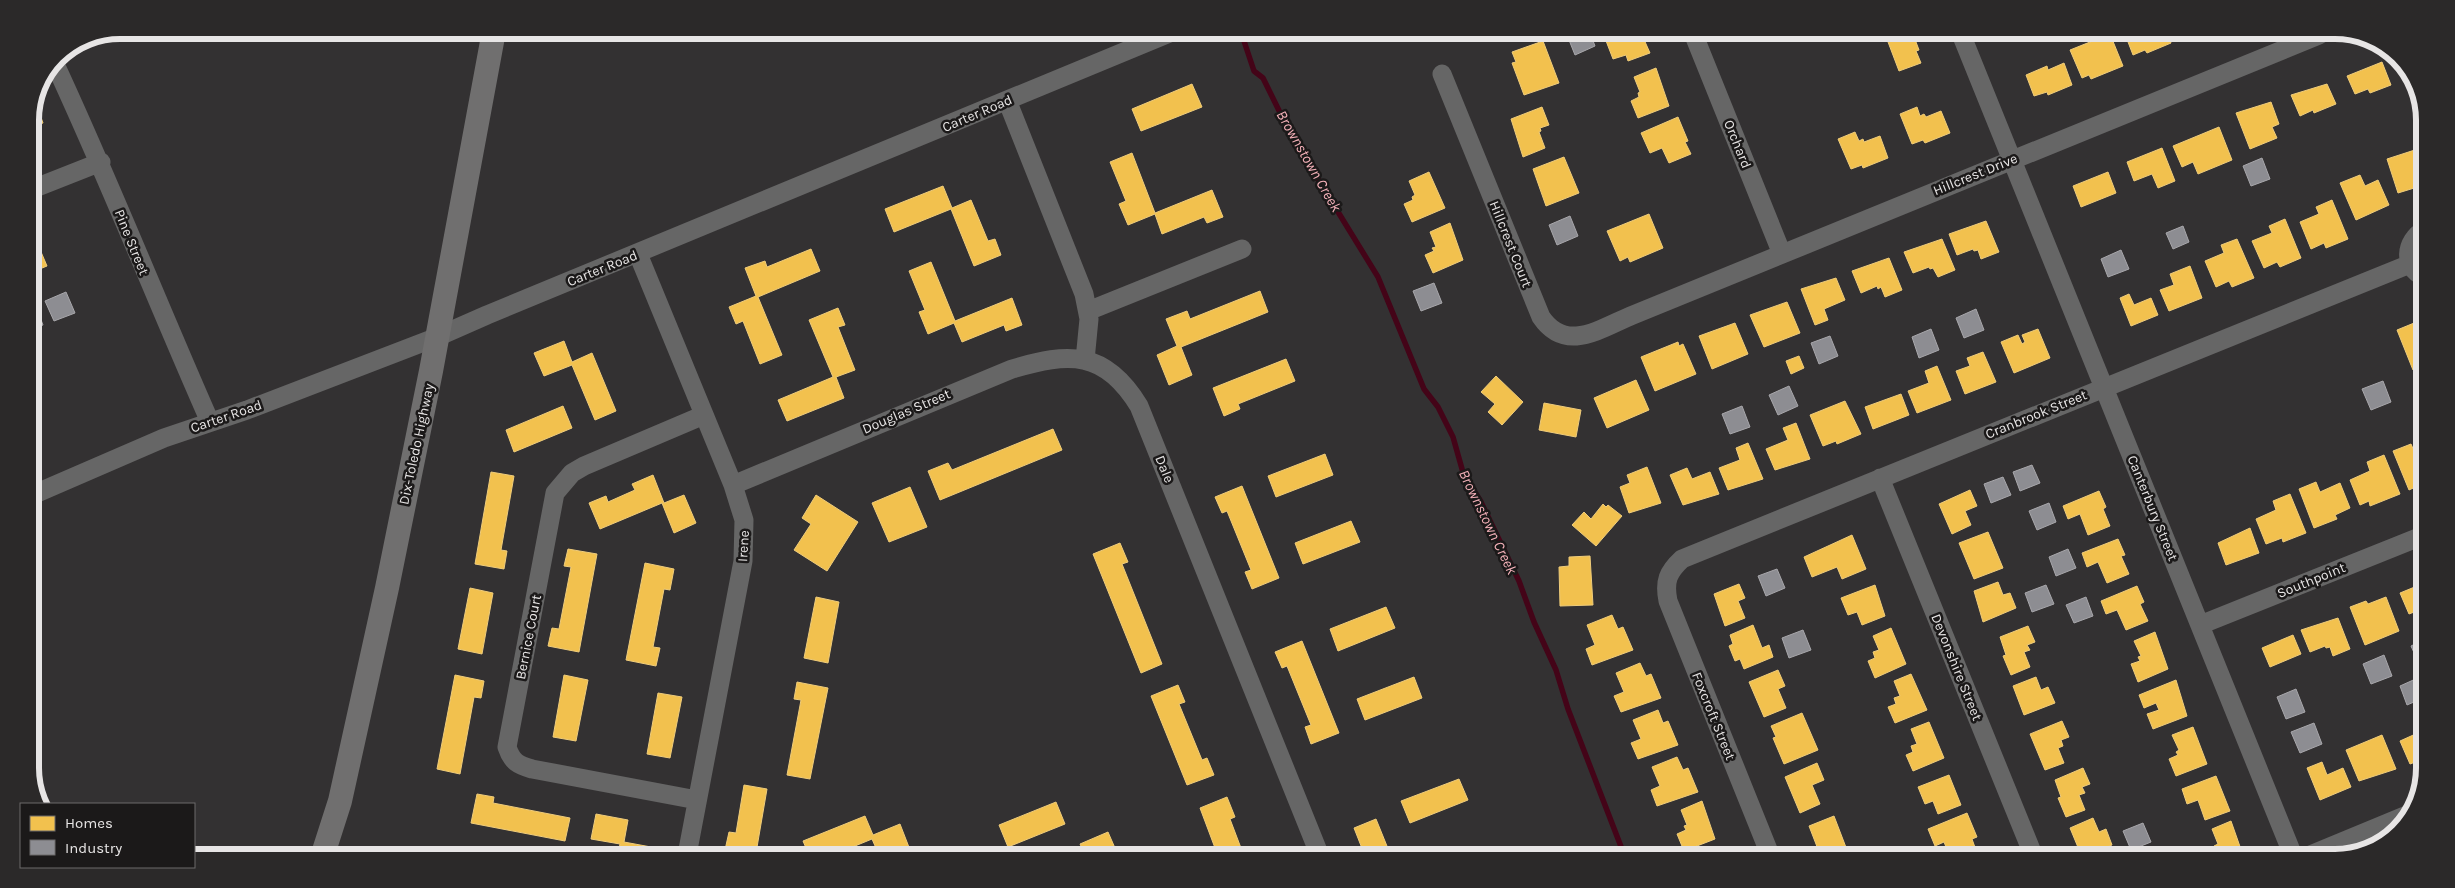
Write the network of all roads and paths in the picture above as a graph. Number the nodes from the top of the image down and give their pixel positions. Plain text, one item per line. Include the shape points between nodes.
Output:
1 (493, 39) edge
2 (1155, 39) edge
3 (1695, 39) edge
4 (1963, 39) edge
5 (2309, 39) edge
6 (57, 68) edge
7 (1442, 74) dead end
8 (1007, 100) junction
9 (2011, 159) junction
10 (101, 162) junction
11 (39, 186) edge
12 (2416, 238) edge
13 (1242, 249) dead end
14 (638, 254) junction
15 (1782, 254) junction
16 (2410, 264) junction
17 (2416, 271) edge
18 (1088, 310) junction
19 (1633, 315) joint
20 (437, 338) junction
21 (1085, 360) junction
22 (2104, 387) junction
23 (704, 415) junction
24 (210, 422) junction
25 (1880, 478) junction
26 (732, 484) junction
27 (39, 492) edge
28 (2416, 538) edge
29 (1668, 574) joint
30 (2200, 624) junction
31 (698, 800) junction
32 (2399, 819) edge
33 (325, 849) edge
34 (688, 849) edge
35 (1317, 849) edge
36 (1768, 849) edge
37 (2031, 849) edge
38 (2290, 849) edge
39 (2325, 849) edge

1 - 20 main road, Dix-Toledo Highway
2 - 8 street, Carter Road
3 - 15 street, Orchard
4 - 9 street, Canterbury Street
5 - 9 street, Hillcrest Drive
6 - 10 street, Pine Street
7 - 19 street, Hillcrest Court via 1541,318 1548,328 1560,335 1579,336
8 - 14 street, Carter Road
8 - 18 street
9 - 15 street, Hillcrest Drive
9 - 22 street, Canterbury Street
10 - 11 street
10 - 24 street, Pine Street via 142,268
12 - 16 street via 2410,244
13 - 18 street
14 - 20 street, Carter Road
14 - 23 street, Irene
15 - 19 street, Hillcrest Drive
16 - 17 street
16 - 22 street, Cranbrook Street
18 - 21 street
20 - 24 street, Carter Road
20 - 33 main road, Dix-Toledo Highway via 353,744
21 - 26 street, Douglas Street via 1057,357 1012,369
21 - 35 street, Dale via 1115,376 1128,388 1139,406
22 - 25 street, Cranbrook Street
22 - 30 street, Canterbury Street
23 - 26 street, Irene
23 - 31 street, Bernice Court via 584,466 572,473 555,493 507,748 511,760 520,766
24 - 27 street, Carter Road
25 - 29 street, Cranbrook Street via 1692,554 1682,559
25 - 37 street, Devonshire Street
26 - 31 street, Irene via 744,520 743,561
28 - 30 street, Southpoint
29 - 36 street, Foxcroft Street via 1666,590 1672,612
30 - 38 street, Canterbury Street
31 - 34 street, Irene
32 - 39 street

